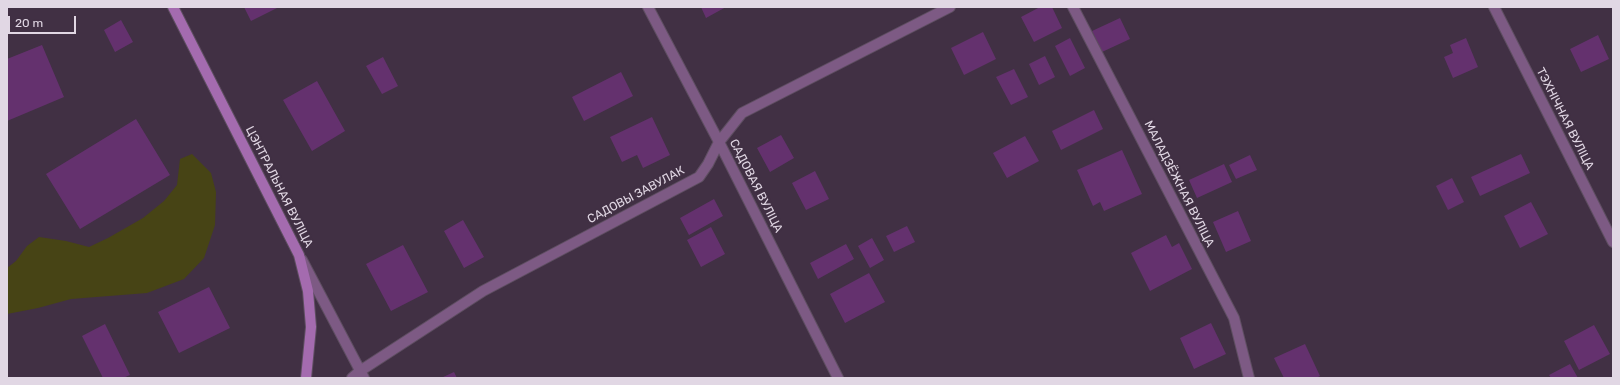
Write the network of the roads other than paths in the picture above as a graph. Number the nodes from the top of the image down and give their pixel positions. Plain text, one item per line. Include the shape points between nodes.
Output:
1 (173, 7) edge
2 (648, 7) edge
3 (950, 7) edge
4 (1073, 7) edge
5 (1494, 7) edge
6 (719, 142) junction
7 (1613, 242) edge
8 (300, 255) junction
9 (362, 374) edge
10 (306, 378) edge
11 (352, 378) edge
12 (838, 378) edge
13 (1249, 378) edge

1 - 8 main road, ЦЭНТРАЛЬНАЯ ВУЛІЦА
2 - 6 street, САДОВАЯ ВУЛІЦА
3 - 6 street, САДОВЫ ЗАВУЛАК via 742,113
4 - 13 street, МАЛАДЗЁЖНАЯ ВУЛІЦА via 1234,318
5 - 7 street, ТЭХНІЧНАЯ ВУЛІЦА
6 - 9 street, САДОВЫ ЗАВУЛАК via 699,177 483,291
6 - 12 street, САДОВАЯ ВУЛІЦА
8 - 9 street, ЦЭНТРАЛЬНАЯ ВУЛІЦА
8 - 10 main road via 308,291 310,327
9 - 11 street, САДОВЫ ЗАВУЛАК

